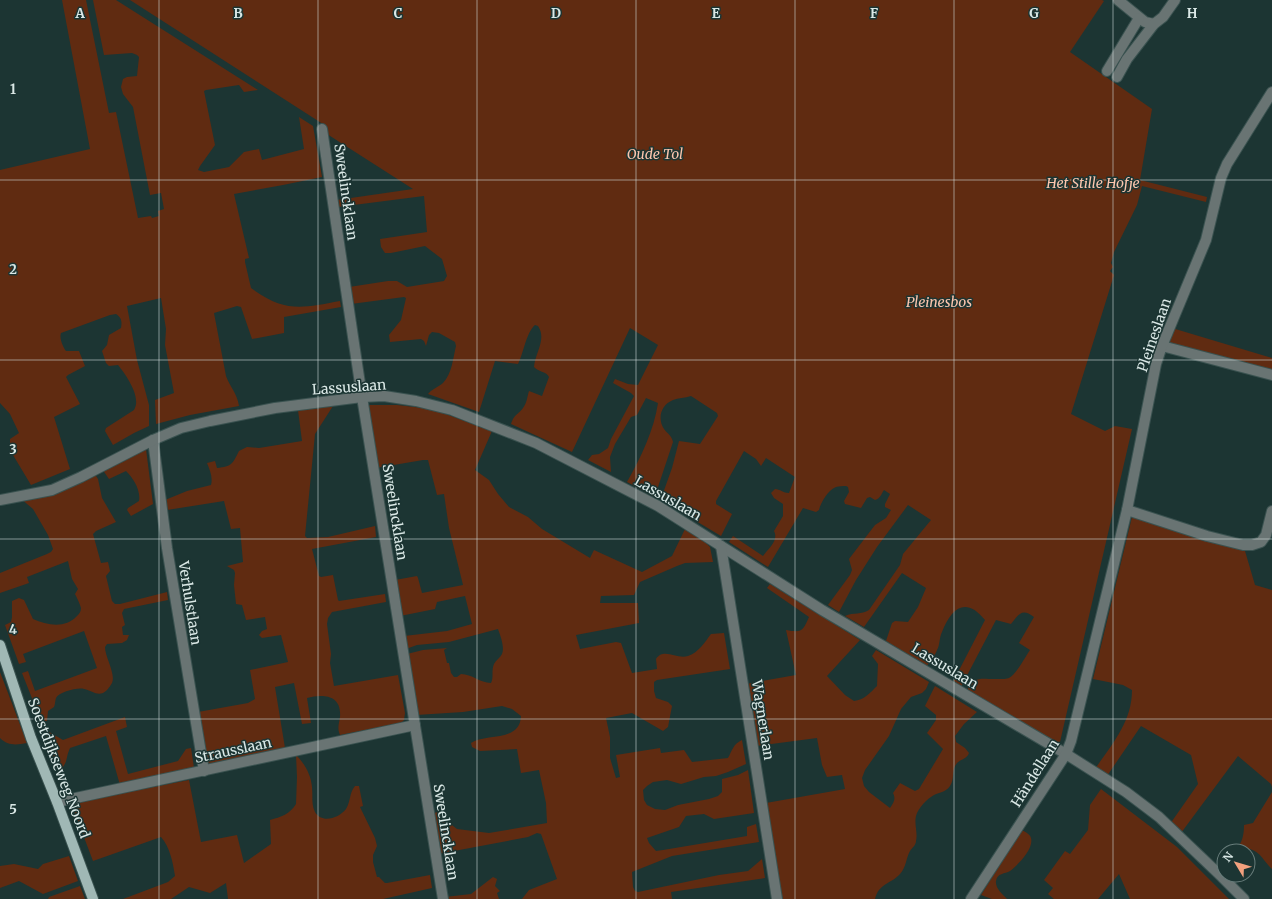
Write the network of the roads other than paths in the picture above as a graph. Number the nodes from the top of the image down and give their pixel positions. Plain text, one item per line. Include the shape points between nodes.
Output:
1 (1118, 0) edge
2 (1174, 0) edge
3 (1139, 18) junction
4 (1154, 24) junction
5 (1118, 54) junction
6 (1127, 60) junction
7 (1107, 71) dead end
8 (1117, 77) dead end
9 (1272, 92) edge
10 (322, 129) dead end
11 (1162, 346) junction
12 (1272, 375) edge
13 (362, 397) junction
14 (153, 440) junction
15 (0, 500) edge
16 (1127, 510) junction
17 (1272, 511) edge
18 (721, 546) junction
19 (1100, 626) joint
20 (0, 645) edge
21 (415, 725) junction
22 (1066, 754) junction
23 (204, 771) junction
24 (57, 802) junction
25 (94, 899) edge
26 (443, 899) edge
27 (777, 899) edge
28 (971, 899) edge
29 (1244, 899) edge

1 - 3 street
2 - 4 street via 1163,17
3 - 4 street
3 - 5 street
4 - 6 street
5 - 6 street
5 - 7 street
6 - 8 street
9 - 11 street, Pleineslaan via 1227,164 1221,178 1206,240
10 - 13 street, Sweelincklaan
11 - 12 street
11 - 16 street, Pleineslaan via 1156,364
13 - 14 street, Lassuslaan via 275,408 210,421 181,428
13 - 18 street, Lassuslaan via 384,396 452,410 536,443 658,506
13 - 21 street, Sweelincklaan
14 - 15 street, Lassuslaan via 52,490
14 - 23 street, Verhulstlaan via 167,548
16 - 17 street via 1243,545 1261,542 1266,535
16 - 19 street, Pleineslaan
18 - 22 street, Lassuslaan via 822,610
18 - 27 street, Wagnerlaan
19 - 22 street, Händellaan
20 - 24 main road, Soestdijkseweg Noord via 31,738
21 - 23 street, Strausslaan
21 - 26 street, Sweelincklaan
22 - 28 street, Händellaan
22 - 29 street, Lassuslaan via 1126,792 1159,817
23 - 24 street, Strausslaan
24 - 25 main road, Soestdijkseweg Noord

